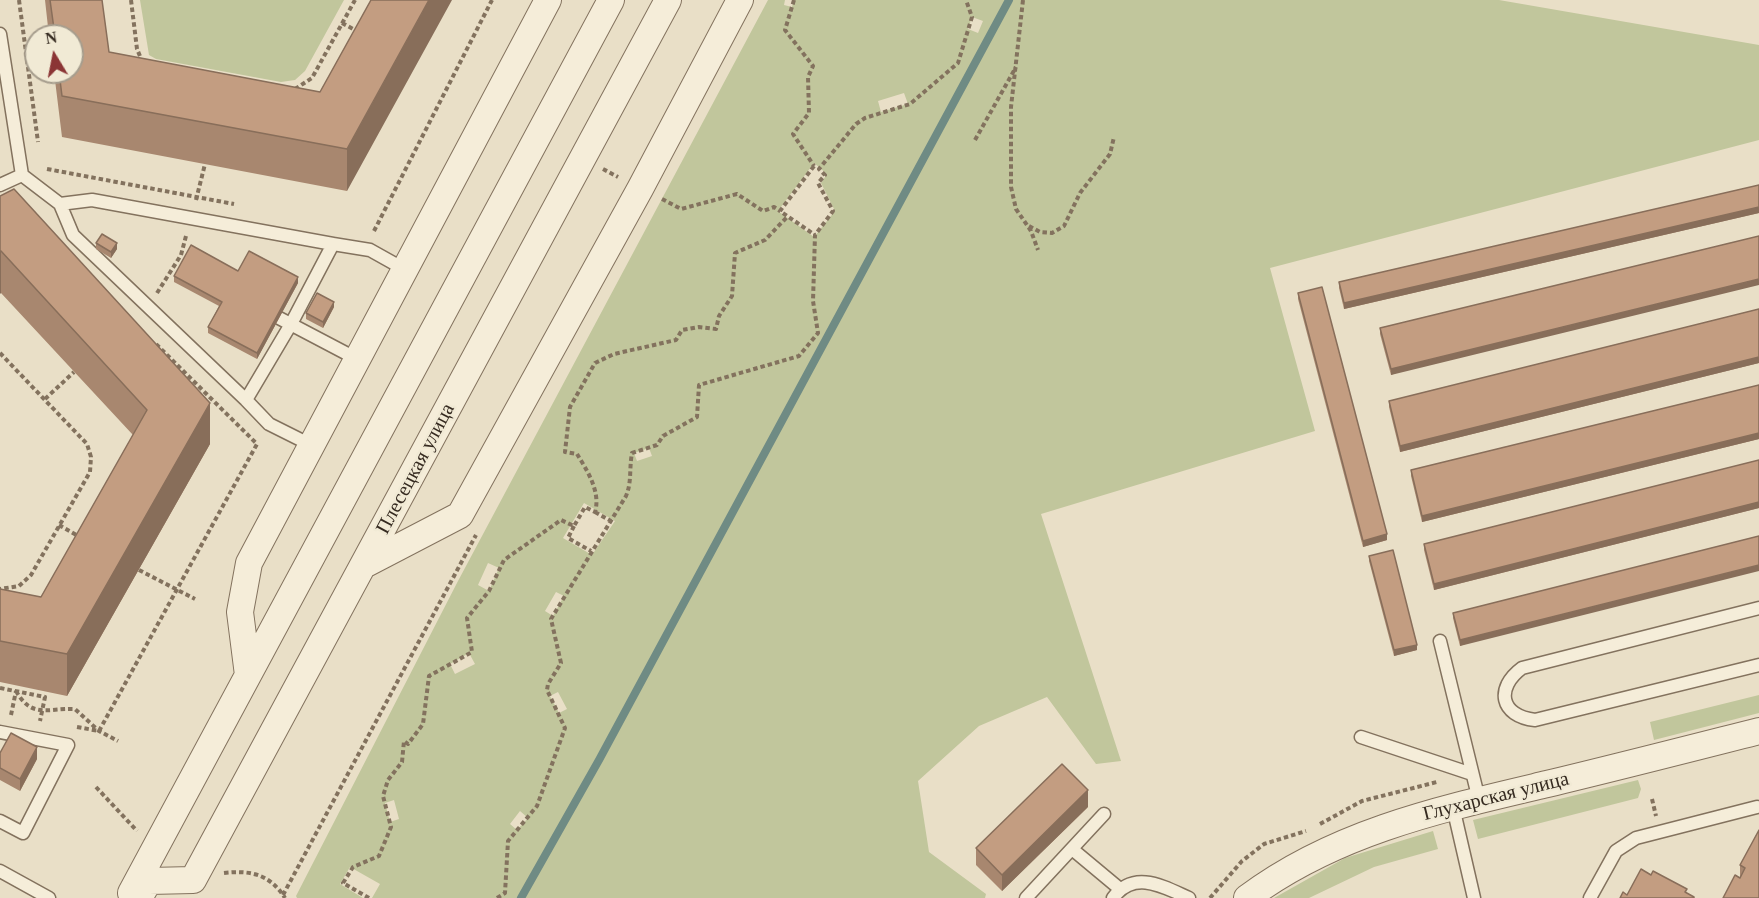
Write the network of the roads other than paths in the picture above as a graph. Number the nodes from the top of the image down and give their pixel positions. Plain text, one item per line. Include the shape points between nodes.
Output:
1 (548, 0) edge
2 (611, 0) edge
3 (668, 0) edge
4 (740, 0) edge
5 (0, 34) edge
6 (22, 176) junction
7 (0, 185) edge
8 (60, 204) junction
9 (333, 244) junction
10 (404, 270) junction
11 (279, 318) edge
12 (291, 324) junction
13 (357, 359) junction
14 (246, 400) junction
15 (311, 445) junction
16 (364, 565) junction
17 (1759, 608) edge
18 (1440, 640) dead end
19 (1759, 665) edge
20 (248, 675) junction
21 (1759, 731) edge
22 (0, 732) edge
23 (1361, 737) dead end
24 (1472, 774) junction
25 (1479, 800) junction
26 (1453, 807) junction
27 (1757, 807) dead end
28 (1104, 814) dead end
29 (0, 821) edge
30 (1072, 849) junction
31 (0, 871) edge
32 (1117, 894) edge
33 (49, 898) edge
34 (129, 898) edge
35 (139, 898) edge
36 (1026, 898) edge
37 (1189, 898) edge
38 (1247, 898) edge
39 (1474, 898) edge
40 (1590, 898) edge

1 - 10 street
2 - 20 street
3 - 16 street, Плесецкая улица
4 - 16 street via 460,515
5 - 6 lane
6 - 7 lane
6 - 8 lane
8 - 9 lane via 92,200
8 - 14 lane via 73,235
9 - 10 lane via 370,250
9 - 12 lane
10 - 13 street
11 - 12 lane
12 - 13 lane
12 - 14 lane
13 - 15 street
14 - 15 lane via 269,424
15 - 20 street via 249,563 240,612
16 - 35 street, Плесецкая улица via 193,880 149,881
17 - 19 lane via 1522,668 1510,677 1504,690 1508,707 1519,718 1535,720
18 - 24 lane
20 - 34 street
21 - 25 street, Глухарская улица
22 - 29 lane via 68,746 23,833
23 - 24 lane
24 - 25 lane
25 - 26 street, Глухарская улица
26 - 38 street, Глухарская улица via 1338,844 1275,877
26 - 39 lane
27 - 40 lane via 1636,838 1616,851
28 - 30 lane
30 - 32 lane
30 - 36 lane
31 - 33 lane
32 - 37 lane via 1136,881 1154,883

